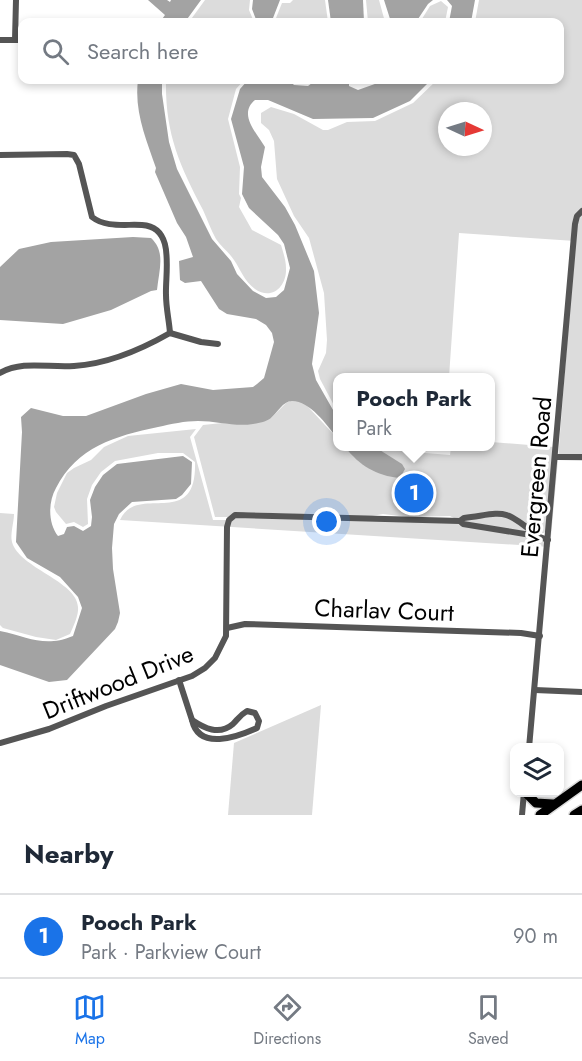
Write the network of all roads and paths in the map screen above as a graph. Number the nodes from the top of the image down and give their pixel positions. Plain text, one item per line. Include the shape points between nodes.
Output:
1 (16, 0) edge
2 (18, 27) edge
3 (0, 40) edge
4 (18, 40) edge
5 (0, 155) edge
6 (582, 212) edge
7 (171, 333) junction
8 (218, 344) dead end
9 (0, 373) edge
10 (556, 457) junction
11 (582, 457) edge
12 (460, 521) junction
13 (537, 536) junction
14 (548, 540) junction
15 (227, 628) junction
16 (540, 636) junction
17 (179, 680) junction
18 (535, 690) junction
19 (582, 692) edge
20 (192, 720) junction
21 (228, 727) junction
22 (231, 736) junction
23 (0, 743) edge
24 (529, 743) edge
25 (582, 785) edge
26 (524, 797) edge
27 (530, 797) edge
28 (556, 804) junction
29 (582, 810) edge
30 (522, 815) edge
31 (540, 815) edge
32 (574, 815) edge

1 - 2 street
3 - 4 street
5 - 7 street via 74,155 92,217 107,224 151,226 161,234 166,252
6 - 10 street, Evergreen Road via 575,224
7 - 8 street
7 - 9 street via 94,363 64,367 27,365
10 - 11 street
10 - 14 street, Evergreen Road
12 - 13 street
12 - 13 street via 490,513 505,514
12 - 15 street, Driftwood Drive via 235,515 229,520 226,538
13 - 14 street
14 - 16 street, Evergreen Road
15 - 16 street, Charlav Court via 245,624
15 - 17 street, Driftwood Drive via 221,650 210,664
16 - 18 street, Evergreen Road
17 - 20 street
17 - 23 street, Driftwood Drive via 49,729
18 - 19 street
18 - 24 street, Evergreen Road
20 - 21 street via 205,729
20 - 22 street via 202,736
21 - 22 street
21 - 22 street via 247,711 255,713 259,720 257,728
25 - 28 main road
26 - 30 street
27 - 28 main road via 536,803
28 - 31 main road
29 - 32 main road

